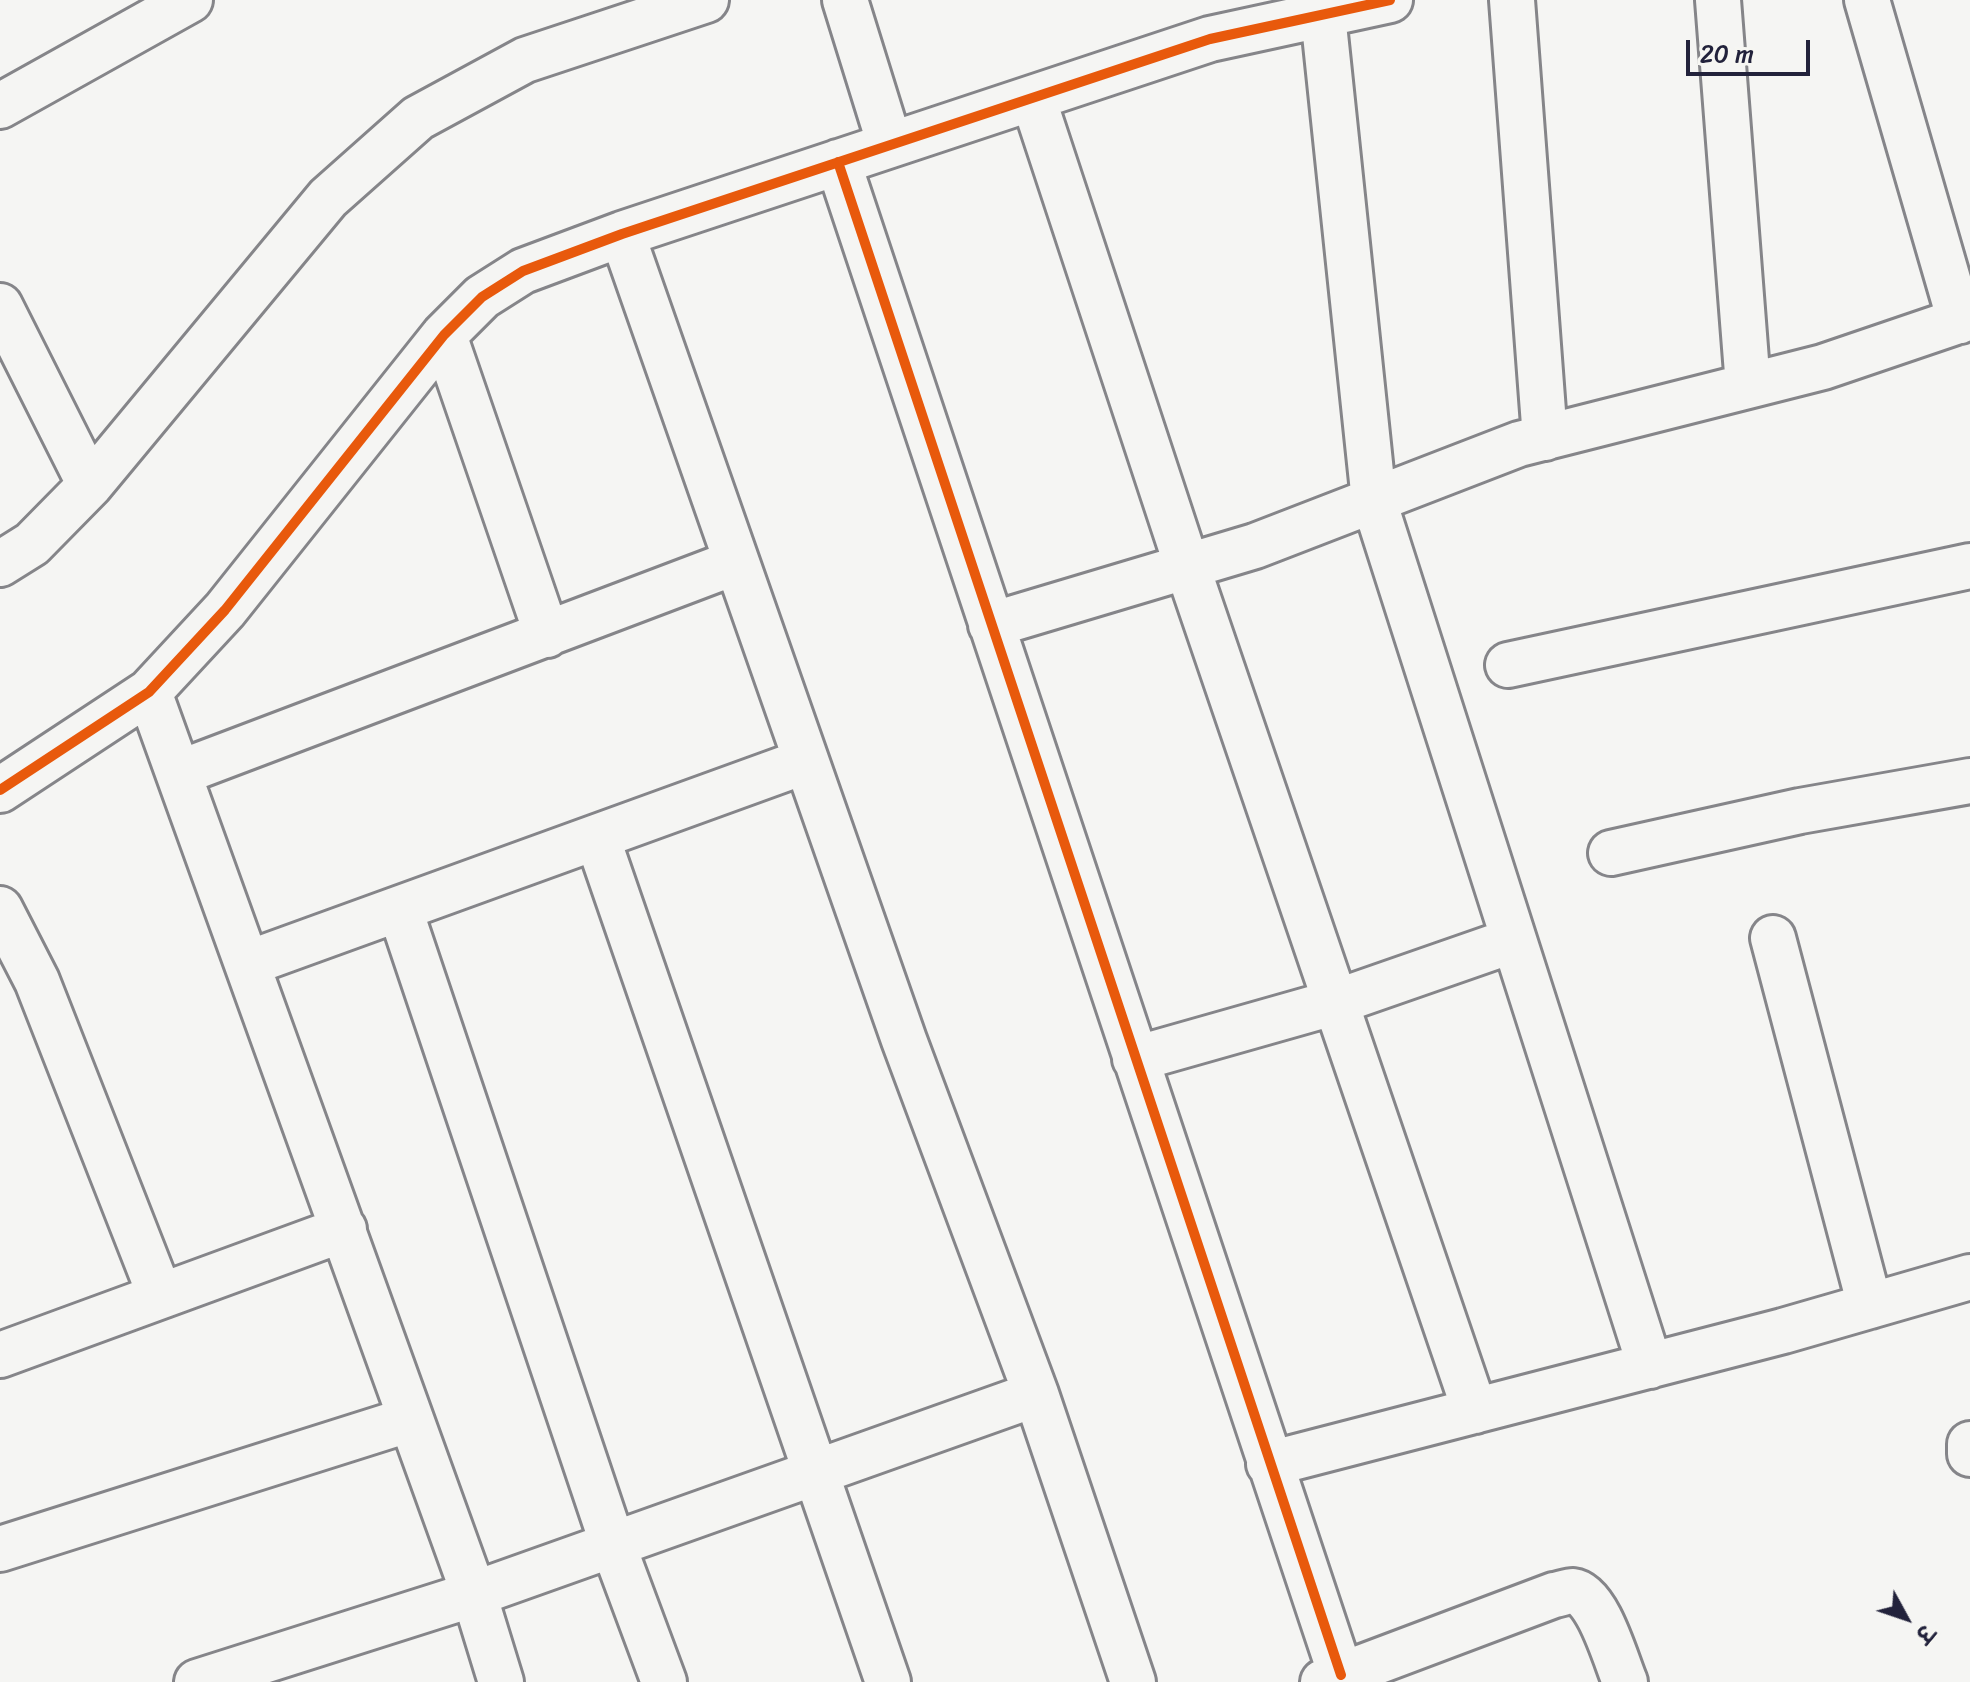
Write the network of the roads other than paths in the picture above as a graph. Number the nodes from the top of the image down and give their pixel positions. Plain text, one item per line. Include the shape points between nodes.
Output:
1 (706, 0) edge
2 (845, 0) edge
3 (1390, 0) edge
4 (1512, 0) edge
5 (1718, 0) edge
6 (1867, 0) edge
7 (176, 4) edge
8 (1323, 15) junction
9 (1033, 98) junction
10 (0, 106) edge
11 (890, 145) junction
12 (838, 162) junction
13 (622, 234) junction
14 (0, 306) edge
15 (1965, 319) edge
16 (444, 335) junction
17 (1748, 386) junction
18 (1545, 438) junction
19 (90, 485) junction
20 (1374, 501) junction
21 (736, 562) junction
22 (0, 564) edge
23 (1187, 566) junction
24 (1970, 566) edge
25 (991, 625) junction
26 (547, 635) junction
27 (1508, 665) dead end
28 (149, 692) junction
29 (806, 761) junction
30 (179, 773) junction
31 (1970, 781) edge
32 (0, 790) edge
33 (597, 837) junction
34 (1611, 853) dead end
35 (0, 909) edge
36 (400, 910) junction
37 (1773, 938) dead end
38 (1514, 940) junction
39 (249, 963) junction
40 (1336, 1002) junction
41 (1135, 1059) junction
42 (344, 1229) junction
43 (1970, 1277) edge
44 (160, 1295) junction
45 (1870, 1306) junction
46 (0, 1355) edge
47 (1650, 1366) junction
48 (1036, 1394) junction
49 (1475, 1411) junction
50 (411, 1419) junction
51 (1970, 1444) edge
52 (1970, 1454) edge
53 (1269, 1464) junction
54 (815, 1471) junction
55 (613, 1545) junction
56 (0, 1549) edge
57 (474, 1594) junction
58 (1403, 1668) edge
59 (1332, 1678) edge
60 (197, 1682) edge
61 (501, 1682) edge
62 (664, 1682) edge
63 (888, 1682) edge
64 (1133, 1682) edge
65 (1625, 1682) edge

1 - 19 street via 525,60 418,118 328,198
2 - 11 street
3 - 8 street
4 - 18 street
5 - 17 street
6 - 15 street
7 - 10 street
8 - 9 street via 1210,39
8 - 20 street
9 - 11 street
9 - 23 street
11 - 12 street
12 - 13 street
12 - 25 street
13 - 16 street via 523,271 482,297
13 - 21 street
14 - 19 street
15 - 17 street
16 - 26 street
16 - 28 street via 225,610
17 - 18 street
18 - 20 street
19 - 22 street via 32,544
20 - 23 street
20 - 38 street
21 - 26 street
21 - 29 street
23 - 25 street
23 - 40 street
24 - 27 street
25 - 41 street
26 - 30 street
28 - 30 street
28 - 32 street
29 - 33 street
29 - 48 street
30 - 39 street
31 - 34 street via 1800,811
33 - 36 street
33 - 54 street
35 - 44 street via 37,981
36 - 39 street
36 - 55 street
37 - 45 street
38 - 40 street
38 - 47 street
39 - 42 street
40 - 41 street
40 - 49 street
41 - 53 street
42 - 44 street
42 - 50 street
43 - 45 street
44 - 46 street
45 - 47 street
47 - 49 street
48 - 54 street
48 - 64 street
49 - 53 street
50 - 56 street
50 - 57 street
51 - 52 street
53 - 59 street
54 - 55 street
54 - 63 street
55 - 57 street
55 - 62 street
57 - 60 street
57 - 61 street
58 - 59 street
58 - 65 street via 1554,1595 1573,1591 1587,1598 1598,1614

